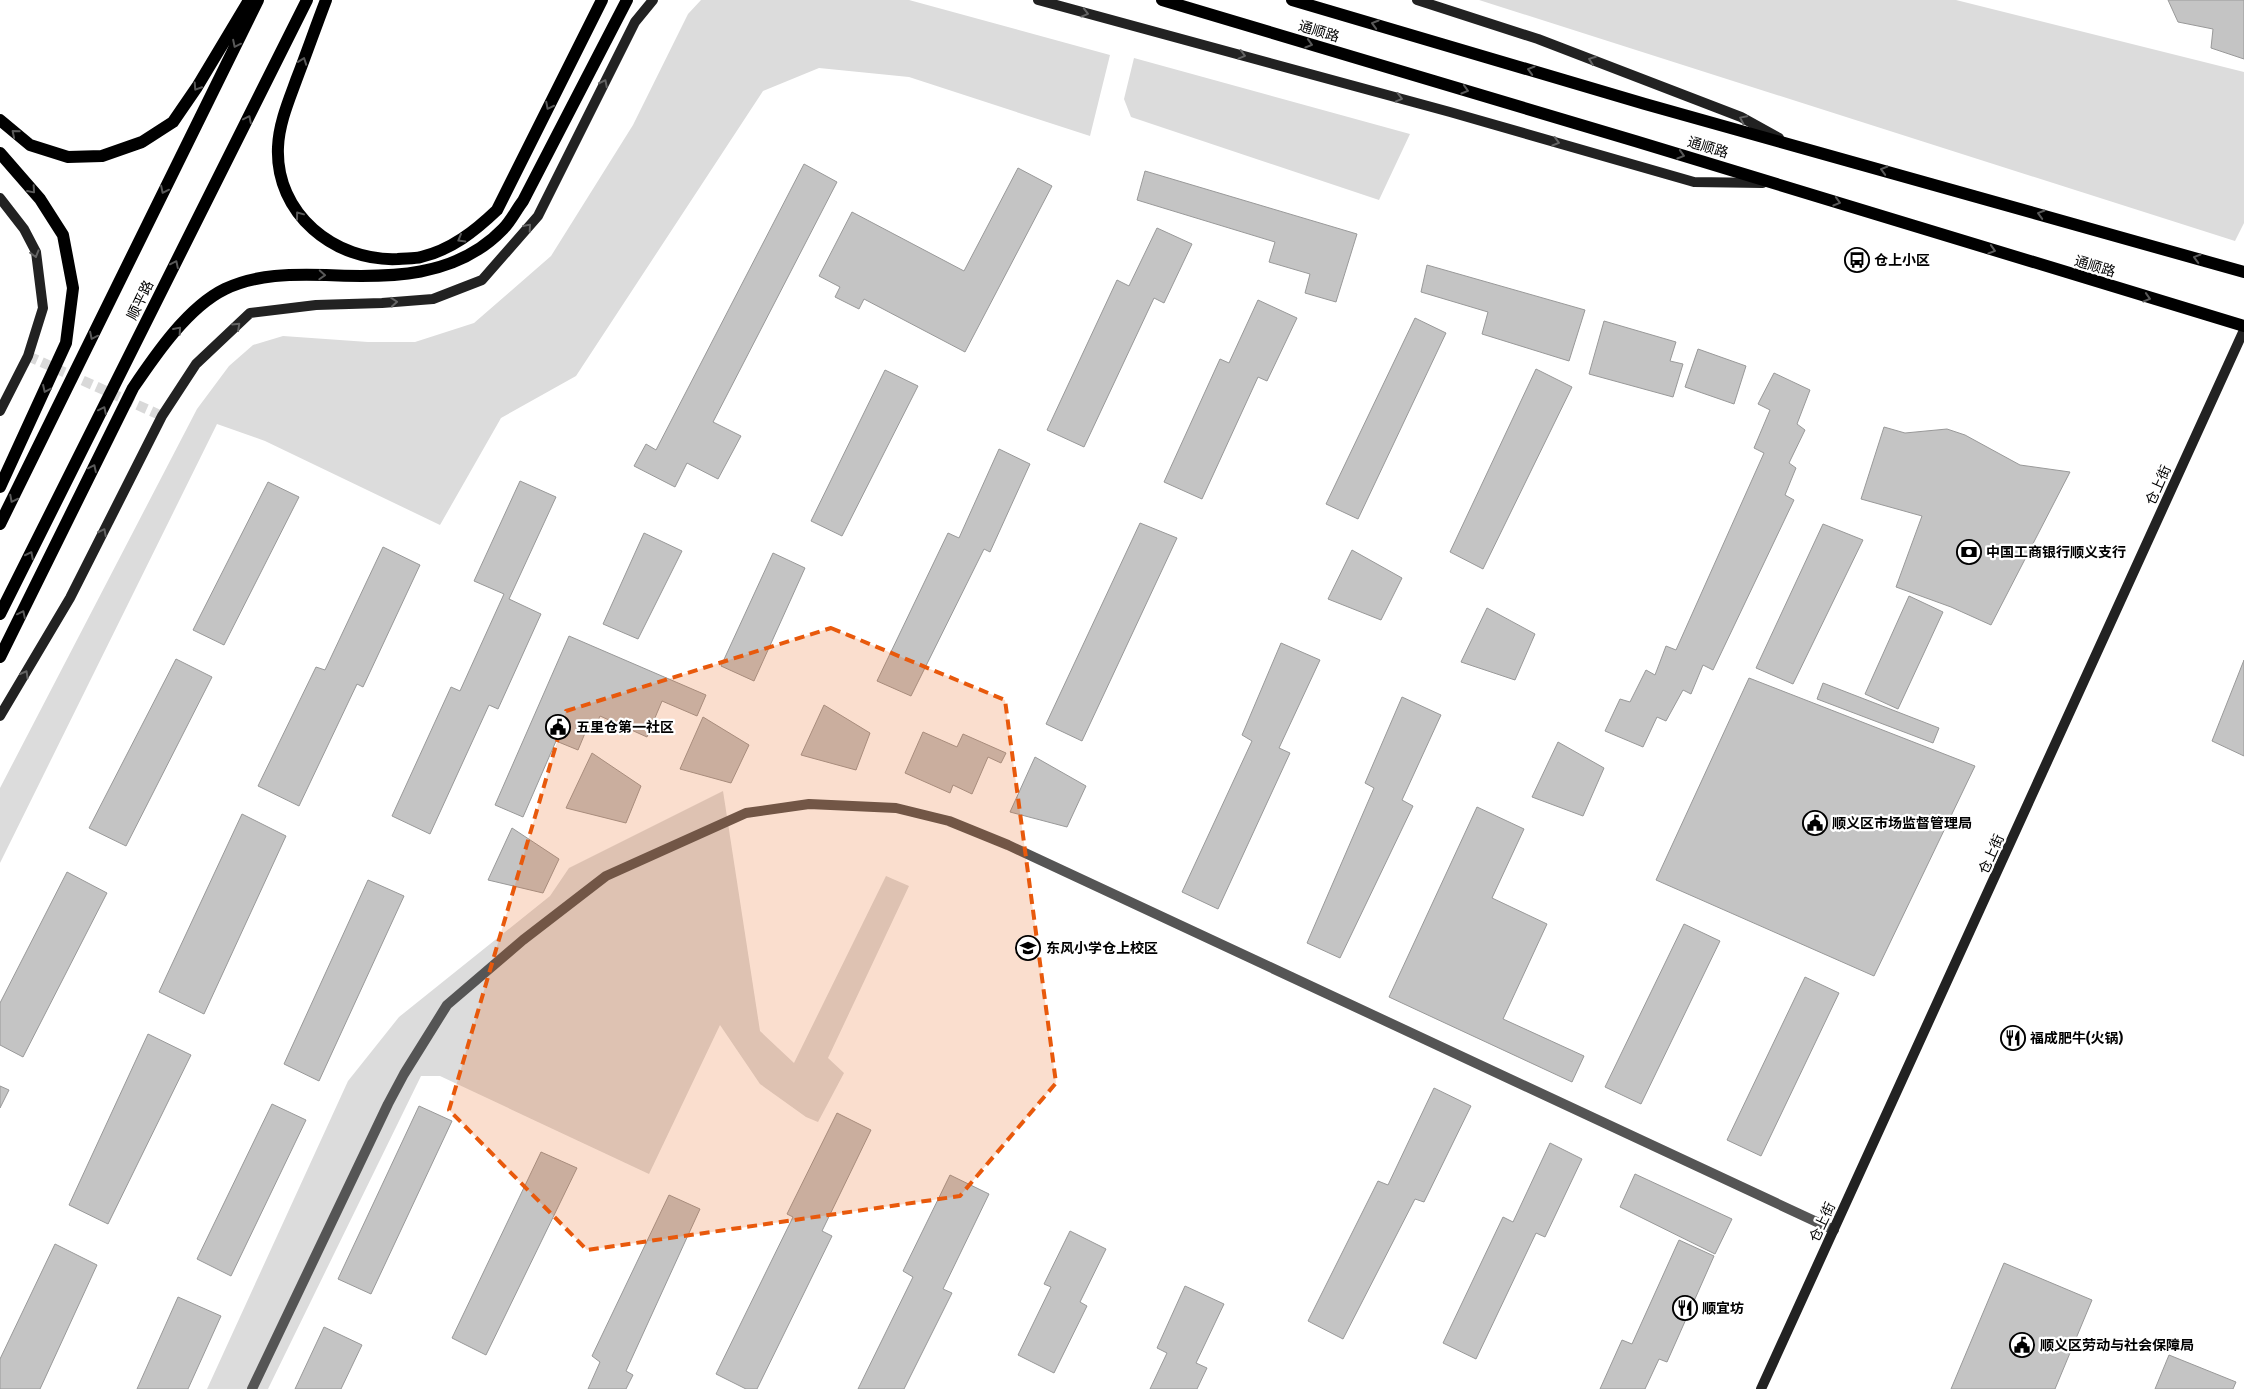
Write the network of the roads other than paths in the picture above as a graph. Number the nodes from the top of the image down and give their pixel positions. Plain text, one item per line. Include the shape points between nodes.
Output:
1 (249, 0) edge
2 (258, 0) edge
3 (307, 0) edge
4 (326, 0) edge
5 (602, 0) edge
6 (626, 0) edge
7 (653, 0) edge
8 (1038, 0) edge
9 (1162, 0) edge
10 (1292, 0) edge
11 (1418, 0) edge
12 (0, 120) edge
13 (1786, 142) junction
14 (0, 153) edge
15 (1774, 183) junction
16 (0, 198) edge
17 (2244, 272) edge
18 (2244, 326) edge
19 (2244, 330) edge
20 (0, 411) edge
21 (0, 487) edge
22 (0, 524) edge
23 (0, 614) edge
24 (0, 658) edge
25 (0, 716) edge
26 (1834, 1230) junction
27 (252, 1389) edge
28 (1761, 1389) edge

1 -> 12 main road via 198,88 172,122 142,142 102,156 68,157 30,145
2 -> 22 main road, 顺平路
23 -> 3 main road, 顺平路
5 -> 4 main road via 497,210 472,233 452,245 420,258 387,259 356,254 323,238 294,208 282,181 278,148 283,117
24 -> 6 main road via 133,388 197,307 226,289 256,279 295,274 407,276 452,263 482,248 504,228 523,201
25 -> 7 street via 70,598 162,416 196,364 250,313 316,304 433,299 482,280 538,216 635,22
8 -> 15 street via 1694,182
9 -> 15 main road, 通顺路
13 -> 10 main road, 通顺路
13 -> 11 street via 1740,117 1575,54
17 -> 13 main road, 通顺路
14 -> 21 main road via 40,199 63,235 73,288 66,343
15 -> 18 main road, 通顺路
16 -> 20 street via 24,229 36,252 44,308 28,356
19 - 26 street, 仓上街
26 - 27 street via 1008,845 949,821 896,808 809,804 746,813 606,876 523,940 447,1005 388,1104
26 - 28 street, 仓上街

